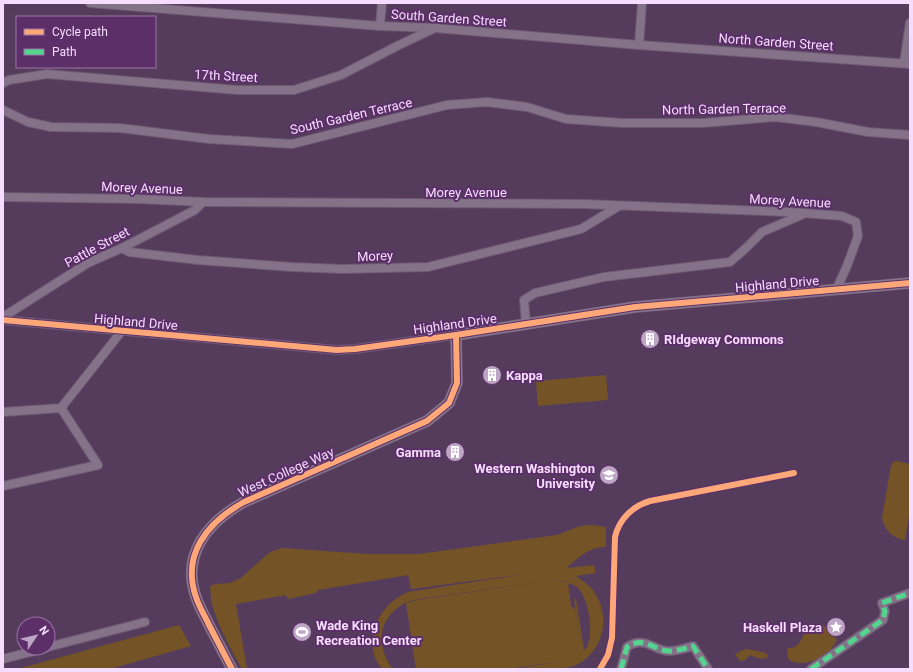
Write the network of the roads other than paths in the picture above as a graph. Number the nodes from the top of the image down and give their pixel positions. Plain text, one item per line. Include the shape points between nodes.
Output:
1 (90, 3) edge
2 (382, 3) edge
3 (642, 3) edge
4 (127, 4) edge
5 (910, 23) edge
6 (380, 26) junction
7 (435, 28) junction
8 (639, 45) junction
9 (907, 64) edge
10 (3, 83) edge
11 (3, 110) edge
12 (634, 123) joint
13 (910, 135) edge
14 (3, 197) edge
15 (202, 202) junction
16 (620, 206) junction
17 (806, 213) junction
18 (122, 248) junction
19 (910, 283) edge
20 (836, 290) junction
21 (3, 318) edge
22 (526, 324) junction
23 (121, 332) junction
24 (456, 335) junction
25 (61, 408) junction
26 (3, 412) edge
27 (3, 486) edge
28 (910, 593) edge
29 (145, 622) dead end
30 (56, 646) edge
31 (16, 656) edge
32 (3, 659) edge
33 (232, 669) edge
34 (621, 669) edge
35 (708, 669) edge
36 (811, 669) edge

1 - 4 street, South Garden Street
2 - 6 street
3 - 8 street
4 - 6 street, South Garden Street
5 - 9 street
6 - 7 street, South Garden Street
7 - 8 street, South Garden Street
7 - 10 street, 17th Street via 341,75 294,90 237,90 47,74
8 - 9 street, North Garden Street
11 - 12 street, South Garden Terrace via 28,122 51,127 120,128 209,139 292,144 447,105 480,103 527,107 566,119
12 - 13 street, North Garden Terrace via 703,123 775,117 868,132
14 - 15 street, Morey Avenue
15 - 16 street, Morey Avenue
15 - 18 street, Pattle Street via 195,210
16 - 17 street, Morey Avenue
16 - 18 street, Morey via 581,230 428,267 292,267 198,260 129,252
17 - 20 street, Morey Avenue via 842,216 856,222 858,236
17 - 22 street via 762,232 730,262 604,277 534,293 524,300
18 - 21 street, Pattle Street via 88,263
19 - 20 street, Highland Drive
20 - 22 street, Highland Drive via 635,307
21 - 23 street, Highland Drive
22 - 24 street, Highland Drive
23 - 24 street, Highland Drive via 337,350
23 - 25 street
24 - 33 street, West College Way via 457,383 449,403 427,421 244,502 226,514 204,536 195,555 193,587 200,607
25 - 26 street
25 - 27 street via 98,464
28 - 36 street via 882,603 885,612 883,620
29 - 30 street
31 - 32 street
34 - 35 street via 627,647 640,643 666,651 693,646

